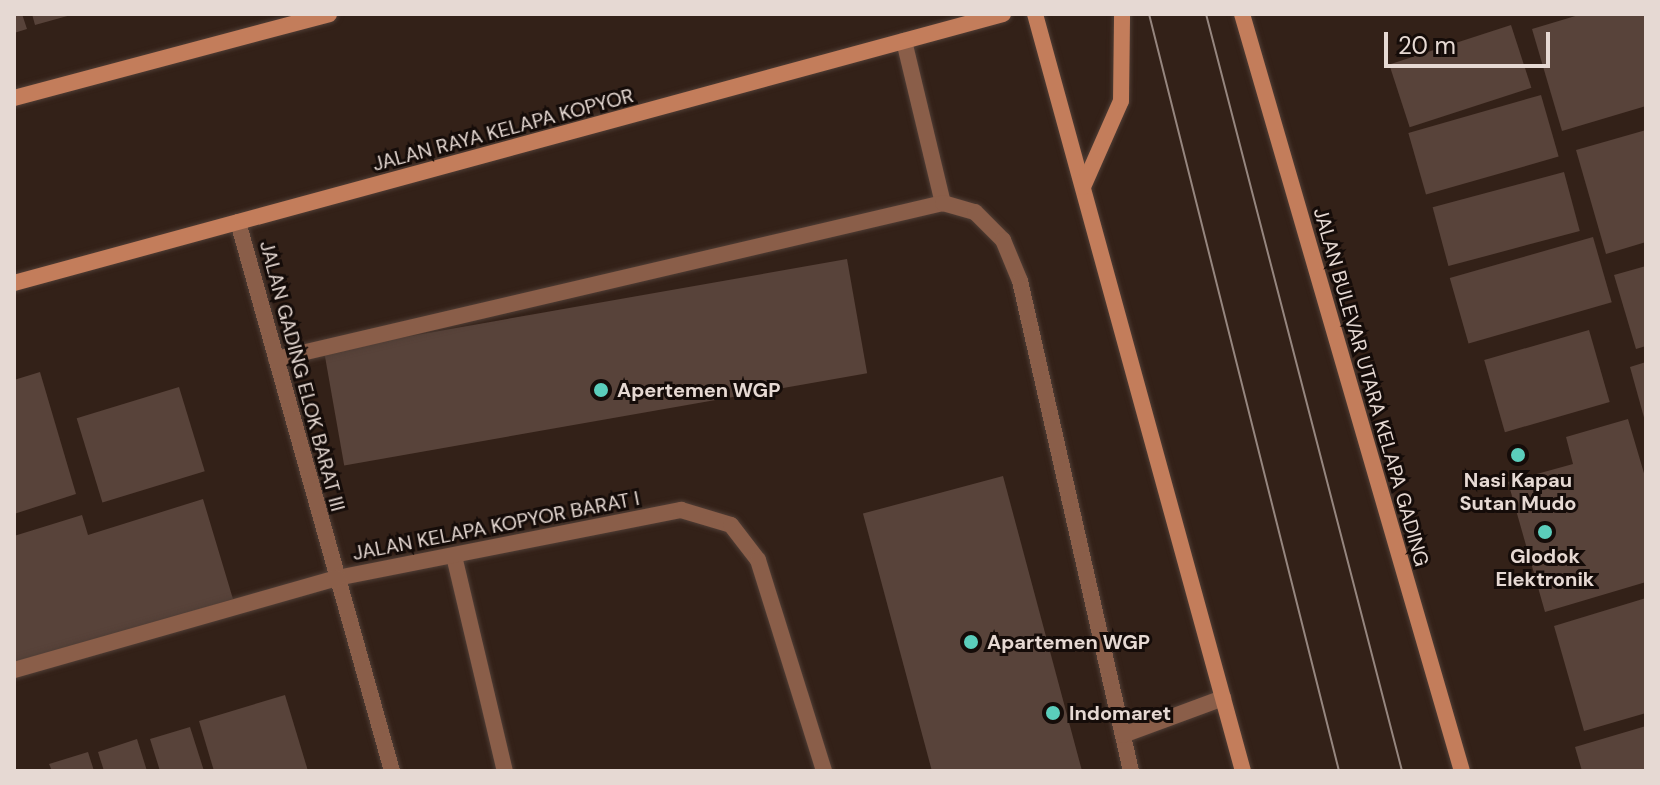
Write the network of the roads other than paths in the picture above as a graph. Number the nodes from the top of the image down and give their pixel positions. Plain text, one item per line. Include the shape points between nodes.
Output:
1 (329, 14) edge
2 (1003, 14) edge
3 (1035, 14) edge
4 (1242, 14) edge
5 (1125, 16) edge
6 (904, 41) junction
7 (14, 98) edge
8 (1083, 187) junction
9 (943, 203) junction
10 (238, 222) junction
11 (14, 283) edge
12 (276, 359) junction
13 (454, 556) junction
14 (337, 578) junction
15 (14, 670) edge
16 (1223, 698) junction
17 (1123, 735) junction
18 (392, 771) edge
19 (505, 771) edge
20 (824, 771) edge
21 (1131, 771) edge
22 (1243, 771) edge
23 (1462, 771) edge

1 - 7 main road
2 - 6 main road, JALAN RAYA KELAPA KOPYOR
3 - 8 main road
4 - 23 main road, JALAN BULEVAR UTARA KELAPA GADING
5 - 8 main road via 1121,101
6 - 9 street
6 - 10 main road, JALAN RAYA KELAPA KOPYOR
8 - 16 main road
9 - 12 street
9 - 17 street via 975,212 1003,240 1020,281
10 - 11 main road, JALAN RAYA KELAPA KOPYOR
10 - 12 street, JALAN GADING ELOK BARAT III
12 - 14 street, JALAN GADING ELOK BARAT III
13 - 14 street, JALAN KELAPA KOPYOR BARAT I
13 - 19 street
13 - 20 street, JALAN KELAPA KOPYOR BARAT I via 681,510 731,525 758,560
14 - 15 street, JALAN KELAPA KOPYOR BARAT I
14 - 18 street, JALAN GADING ELOK BARAT III
16 - 17 street
16 - 22 main road
17 - 21 street

